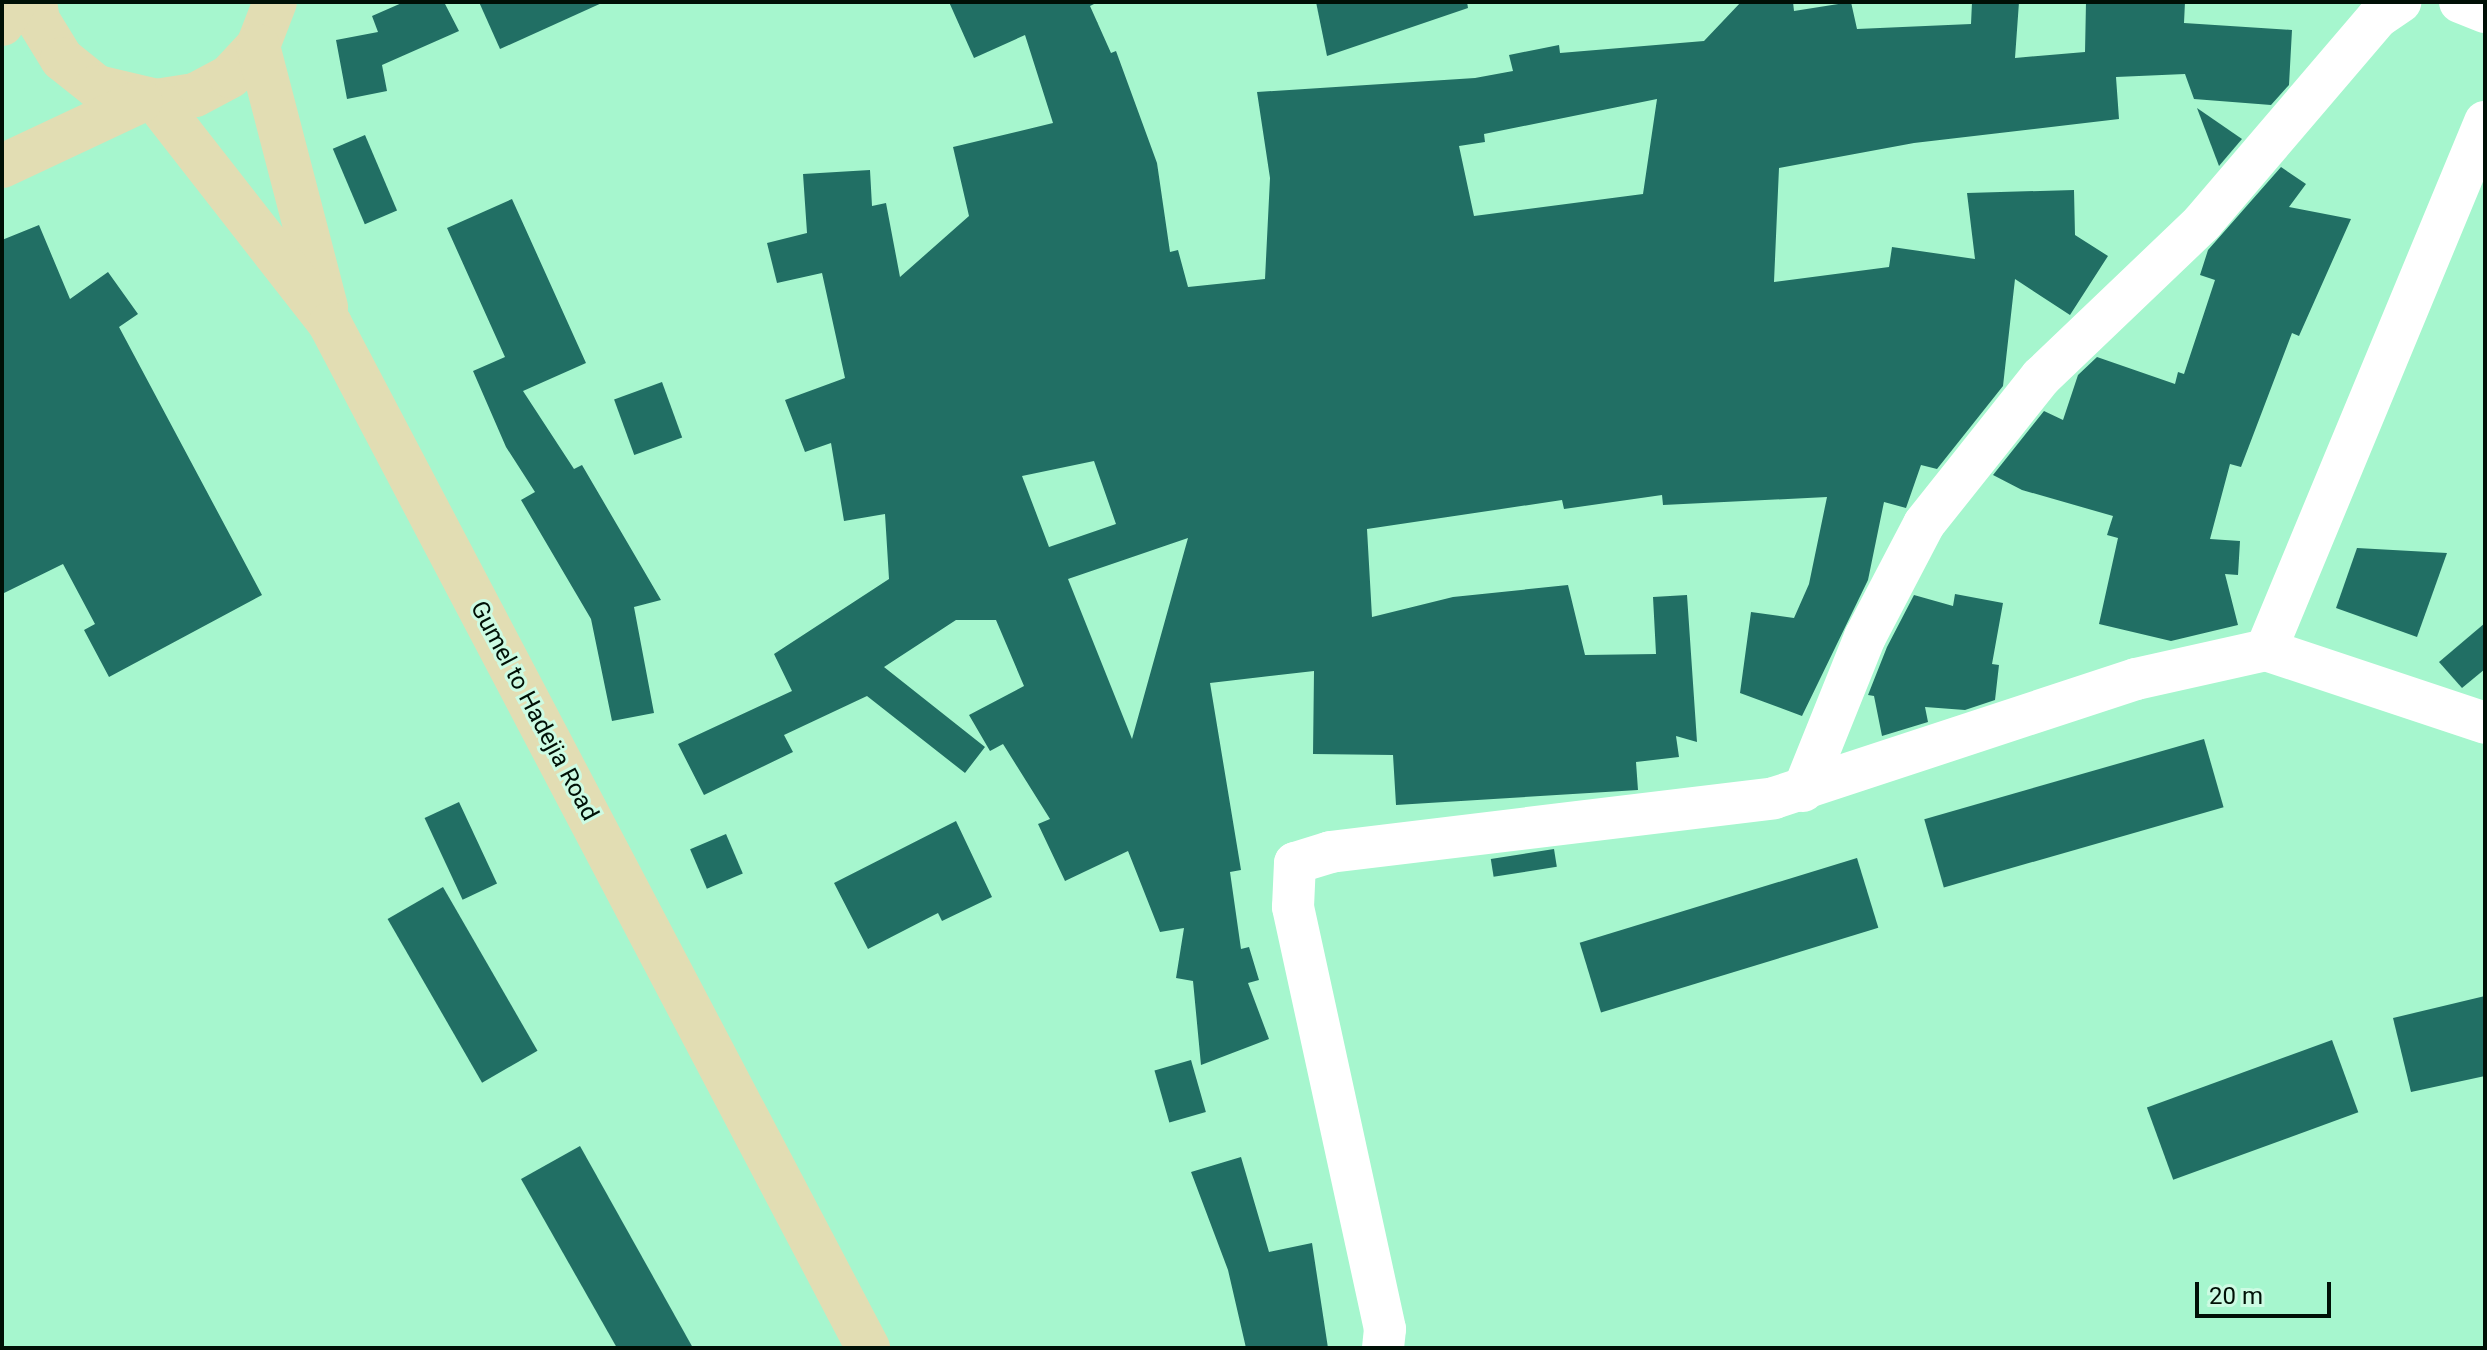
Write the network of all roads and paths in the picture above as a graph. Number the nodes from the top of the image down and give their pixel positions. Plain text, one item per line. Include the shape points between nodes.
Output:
1 (15, 2) edge
2 (35, 2) edge
3 (2400, 2) edge
4 (2460, 2) edge
5 (276, 3) edge
6 (2485, 12) edge
7 (2, 24) edge
8 (258, 46) junction
9 (148, 101) junction
10 (2485, 122) edge
11 (2, 166) edge
12 (330, 324) junction
13 (2266, 650) junction
14 (2485, 723) edge
15 (1803, 791) junction
16 (868, 1348) edge
17 (1383, 1348) edge

1 - 7 main road
2 - 9 main road via 38,20 62,59 97,87
3 - 15 street via 2378,17 2202,223 2041,377 1924,524 1865,637
4 - 6 street
5 - 8 main road
8 - 9 main road via 230,76 195,95
8 - 12 main road
9 - 11 main road
9 - 12 main road, Gumel to Hadejia Road
10 - 13 street
12 - 16 main road, Gumel to Hadejia Road
13 - 14 street
13 - 15 street via 2136,679
15 - 17 street via 1330,852 1295,863 1293,907 1385,1329

